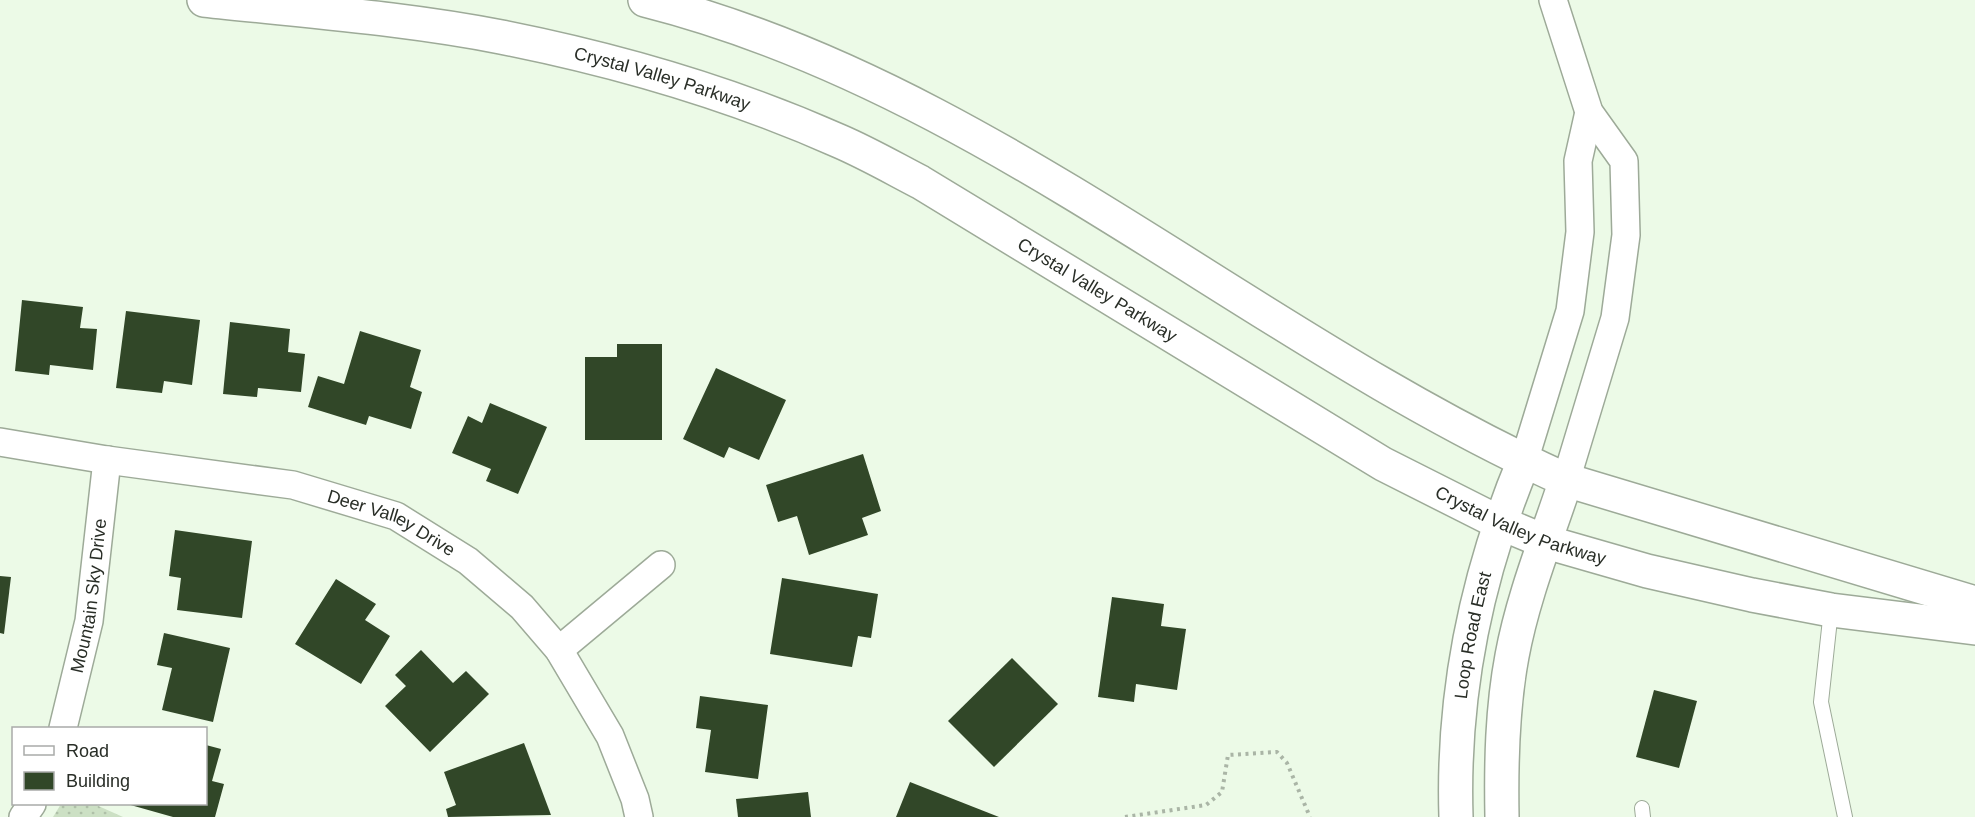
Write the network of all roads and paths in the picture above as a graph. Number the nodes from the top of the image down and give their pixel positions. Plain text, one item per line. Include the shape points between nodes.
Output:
1 (204, 0) edge
2 (645, 0) edge
3 (1553, 0) edge
4 (1589, 112) junction
5 (0, 442) edge
6 (107, 460) junction
7 (1524, 461) junction
8 (1566, 480) junction
9 (1498, 522) junction
10 (1546, 542) junction
11 (661, 565) dead end
12 (1975, 603) edge
13 (1831, 610) junction
14 (1975, 628) edge
15 (559, 650) junction
16 (63, 727) edge
17 (639, 817) edge
18 (1125, 817) edge
19 (1310, 817) edge
20 (1456, 817) edge
21 (1502, 817) edge
22 (1845, 817) edge

1 - 9 main road, Crystal Valley Parkway via 499,36 675,79 770,112 841,141 930,188 1383,464
2 - 7 main road via 808,56 974,135 1381,386
3 - 4 street
4 - 7 street via 1578,161 1580,232 1570,311
4 - 8 street via 1624,161 1626,235 1615,318
5 - 6 street, Deer Valley Drive
6 - 15 street, Deer Valley Drive via 293,485 396,516 468,561 522,607
6 - 16 street, Mountain Sky Drive via 89,621
7 - 8 main road
7 - 9 main road, Loop Road East
8 - 10 main road
8 - 12 main road
9 - 10 main road, Crystal Valley Parkway
9 - 20 main road, Loop Road East via 1465,663 1457,726
10 - 13 main road, Crystal Valley Parkway via 1647,571
10 - 21 main road via 1527,594 1512,656 1503,718
11 - 15 street
13 - 14 main road, Crystal Valley Parkway
13 - 22 lane via 1821,702
15 - 17 street, Deer Valley Drive via 610,736
18 - 19 path via 1206,806 1221,792 1228,755 1277,752 1287,763

